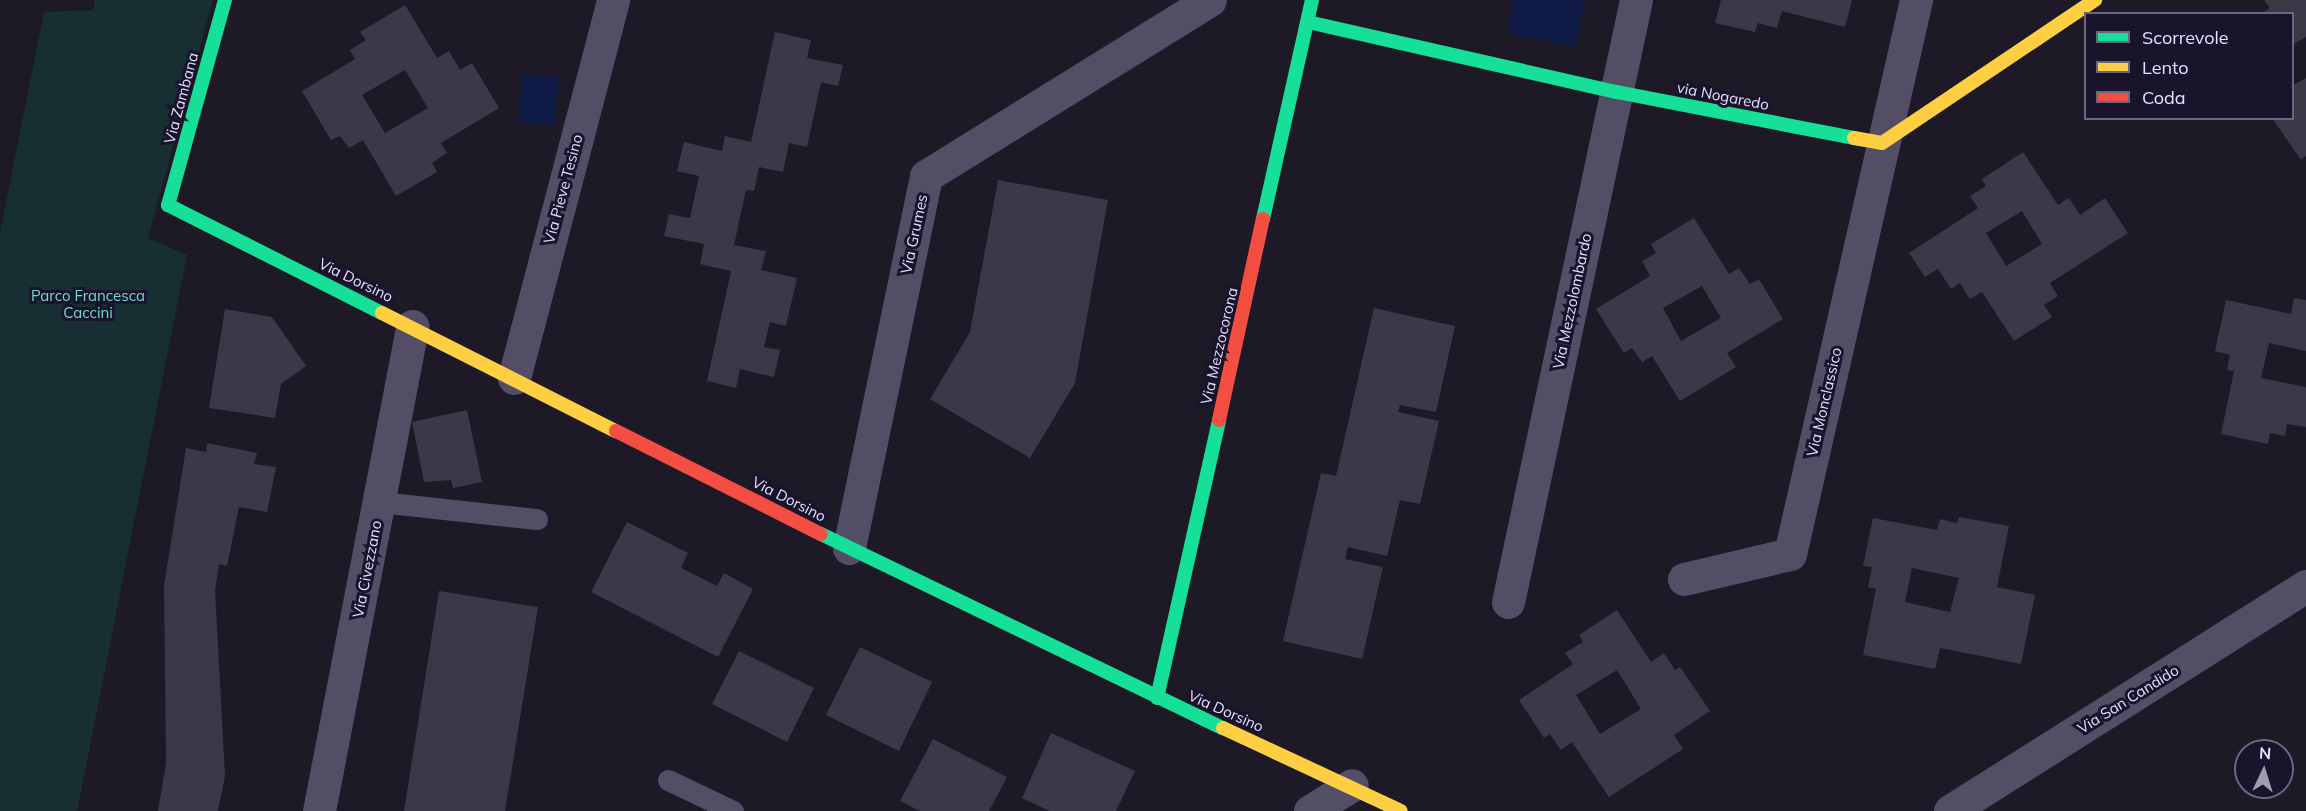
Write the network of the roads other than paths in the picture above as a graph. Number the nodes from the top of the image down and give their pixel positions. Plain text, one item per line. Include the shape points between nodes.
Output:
1 (225, 0) edge
2 (613, 0) edge
3 (1210, 0) edge
4 (1312, 0) edge
5 (1636, 0) edge
6 (1916, 0) edge
7 (2096, 0) edge
8 (1308, 22) junction
9 (1617, 92) junction
10 (1882, 143) junction
11 (168, 205) joint
12 (412, 326) junction
13 (514, 378) junction
14 (380, 502) junction
15 (537, 519) dead end
16 (849, 548) junction
17 (1684, 579) dead end
18 (2306, 586) edge
19 (1508, 602) dead end
20 (1157, 698) junction
21 (668, 780) dead end
22 (1352, 785) junction
23 (319, 811) edge
24 (733, 811) edge
25 (1310, 811) edge
26 (1401, 811) edge
27 (1950, 811) edge

1 - 11 street, Via Zambana
2 - 13 street, Via Pieve Tesino
3 - 16 street, Via Grumes via 926,176
4 - 8 street, Via Mezzocorona
5 - 9 street, Via Mezzolombardo
6 - 10 street
7 - 10 street
8 - 9 street, via Nogaredo
8 - 20 street, Via Mezzocorona
9 - 10 street, via Nogaredo
9 - 19 street, Via Mezzolombardo
10 - 17 street, Via Monclassico via 1790,554
11 - 12 street, Via Dorsino
12 - 13 street, Via Dorsino
12 - 14 street, Via Civezzano
13 - 16 street, Via Dorsino
14 - 15 lane
14 - 23 street, Via Civezzano
16 - 20 street, Via Dorsino
18 - 27 street, Via San Candido
20 - 22 street, Via Dorsino
21 - 24 lane
22 - 25 street
22 - 26 street, Via Dorsino

